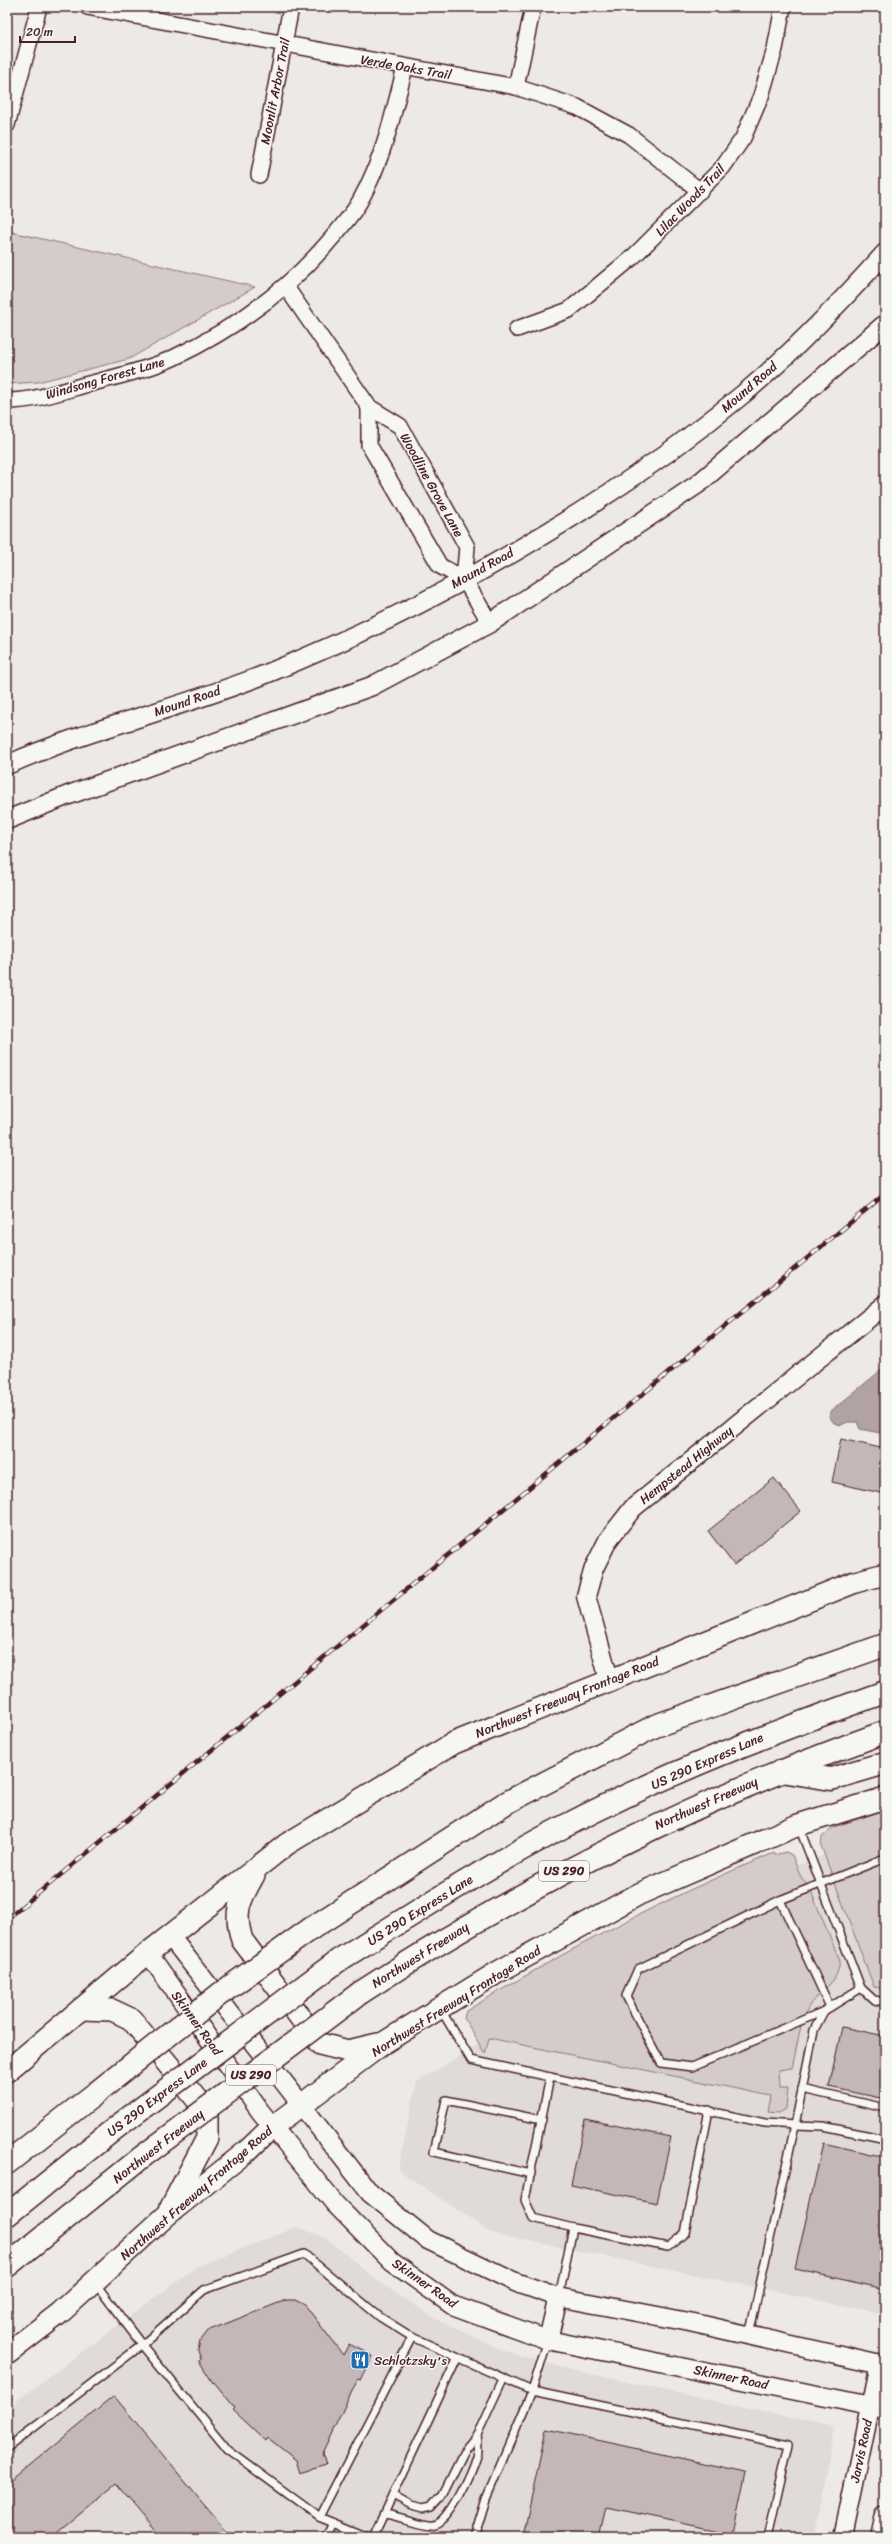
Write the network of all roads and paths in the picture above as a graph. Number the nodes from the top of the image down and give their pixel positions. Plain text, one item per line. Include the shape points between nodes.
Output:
1 (39, 7) edge
2 (87, 7) edge
3 (291, 7) edge
4 (533, 7) edge
5 (784, 7) edge
6 (284, 45) junction
7 (405, 67) junction
8 (516, 87) junction
9 (7, 125) edge
10 (258, 175) dead end
11 (700, 191) junction
12 (885, 253) edge
13 (286, 287) junction
14 (885, 324) edge
15 (517, 330) dead end
16 (7, 401) edge
17 (369, 407) junction
18 (464, 579) junction
19 (490, 623) junction
20 (7, 765) edge
21 (7, 820) edge
22 (885, 1305) edge
23 (885, 1574) edge
24 (885, 1645) edge
25 (609, 1679) junction
26 (885, 1692) edge
27 (885, 1732) edge
28 (885, 1763) edge
29 (780, 1771) junction
30 (885, 1798) edge
31 (798, 1825) junction
32 (885, 1858) edge
33 (261, 1865) junction
34 (821, 1882) junction
35 (780, 1900) junction
36 (170, 1936) junction
37 (148, 1953) junction
38 (861, 1988) junction
39 (885, 2002) edge
40 (440, 2008) junction
41 (81, 2009) junction
42 (827, 2009) junction
43 (386, 2042) junction
44 (7, 2071) edge
45 (550, 2077) junction
46 (802, 2089) junction
47 (303, 2104) junction
48 (885, 2108) edge
49 (709, 2110) junction
50 (542, 2120) junction
51 (795, 2125) junction
52 (272, 2127) junction
53 (885, 2139) edge
54 (7, 2163) edge
55 (531, 2174) junction
56 (167, 2214) junction
57 (7, 2215) edge
58 (573, 2228) junction
59 (7, 2266) edge
60 (94, 2282) junction
61 (558, 2297) junction
62 (412, 2337) junction
63 (749, 2337) junction
64 (548, 2340) junction
65 (142, 2345) junction
66 (7, 2354) edge
67 (457, 2359) junction
68 (882, 2365) edge
69 (503, 2379) junction
70 (532, 2391) junction
71 (877, 2407) edge
72 (478, 2435) junction
73 (7, 2448) edge
74 (393, 2495) junction
75 (384, 2514) junction
76 (885, 2515) edge
77 (319, 2516) junction
78 (334, 2523) junction
79 (475, 2536) edge
80 (327, 2537) edge
81 (368, 2537) edge
82 (373, 2537) edge
83 (767, 2537) edge
84 (843, 2537) edge
85 (880, 2537) edge

1 - 9 street
2 - 6 street, Verde Oaks Trail
3 - 6 street, Moonlit Arbor Trail
4 - 8 street
5 - 11 street, Lilac Woods Trail via 761,96 743,138 723,167
6 - 7 street, Verde Oaks Trail
6 - 10 street, Moonlit Arbor Trail
7 - 8 street, Verde Oaks Trail
7 - 13 street, Windsong Forest Lane via 377,164 360,202 300,275
8 - 11 street, Verde Oaks Trail via 577,107 629,135
11 - 15 street, Lilac Woods Trail via 634,256 569,310
12 - 18 street, Mound Road via 782,358 744,393 686,439 588,508
13 - 16 street, Windsong Forest Lane via 227,328 172,358 87,385 18,401
13 - 17 street, Woodline Grove Lane
14 - 19 street via 698,484
17 - 18 street via 369,445 440,566
17 - 18 street, Woodline Grove Lane via 400,426 467,547
18 - 19 street
18 - 20 street, Mound Road via 391,617 266,674 82,736
19 - 21 street via 372,686 66,796
22 - 25 street, Hempstead Highway via 633,1508 608,1540 594,1568 586,1596
23 - 25 main road, Northwest Freeway Frontage Road via 855,1582
24 - 54 highway, bridge via 655,1726 504,1804 312,1928 220,1994
25 - 33 main road, Northwest Freeway Frontage Road via 454,1743 287,1844
26 - 57 highway, US 290 Express Lane, bridge via 783,1728 671,1776 563,1827 450,1890 339,1960 118,2126
27 - 29 highway, Northwest Freeway / US 290
28 - 29 highway via 831,1779
29 - 59 highway, Northwest Freeway / US 290, bridge via 691,1809 576,1865 444,1939 360,1993 142,2158
30 - 31 main road, Northwest Freeway Frontage Road
31 - 34 lane
31 - 40 main road, Northwest Freeway Frontage Road via 639,1894 498,1972
32 - 34 lane
33 - 36 main road, Northwest Freeway Frontage Road
33 - 43 main road via 239,1902 237,1925 242,1940 320,2044 348,2051
34 - 35 lane
34 - 38 lane
35 - 42 lane
35 - 42 lane via 638,1969 626,1996 661,2063 692,2067
36 - 37 main road, Northwest Freeway Frontage Road
36 - 47 street
37 - 41 main road, Northwest Freeway Frontage Road
37 - 52 street, Skinner Road
38 - 39 lane via 874,2000
38 - 42 lane
40 - 43 main road, Northwest Freeway Frontage Road
40 - 45 lane via 471,2060
41 - 44 main road, Northwest Freeway Frontage Road
41 - 56 main road via 112,2010 131,2019 207,2112 207,2138
42 - 46 lane via 814,2030
43 - 47 main road, Northwest Freeway Frontage Road
45 - 49 lane
45 - 50 lane
46 - 48 lane
46 - 51 lane
47 - 52 main road, Northwest Freeway Frontage Road
47 - 61 street via 370,2193 428,2240 515,2282
49 - 51 lane via 765,2123
49 - 58 lane via 685,2233 668,2247
50 - 55 lane
50 - 55 lane via 446,2100 434,2152
51 - 53 lane via 823,2126
51 - 63 lane
52 - 56 main road, Northwest Freeway Frontage Road via 247,2151
52 - 64 street, Skinner Road via 335,2204 392,2262 452,2304
55 - 58 lane via 525,2200 533,2218
56 - 60 main road, Northwest Freeway Frontage Road
58 - 61 lane
60 - 65 lane
60 - 66 main road, Northwest Freeway Frontage Road via 60,2313
61 - 63 street via 694,2323
61 - 64 street
62 - 65 lane via 380,2317 304,2254 204,2290
62 - 67 lane
62 - 77 lane
63 - 68 street
64 - 70 lane
64 - 71 street, Skinner Road
65 - 73 lane
65 - 77 lane via 228,2450
67 - 69 lane
67 - 74 lane
68 - 71 street, Jarvis Road
69 - 70 lane
69 - 72 lane
70 - 79 lane via 486,2499
70 - 83 lane via 788,2445
71 - 84 street, Jarvis Road
72 - 74 lane via 466,2448 443,2494 432,2506 423,2508 412,2505
72 - 75 lane via 477,2456 453,2508 442,2523 433,2526 398,2515
74 - 75 lane
75 - 82 lane
76 - 85 street
77 - 78 lane
78 - 80 lane
78 - 81 lane

